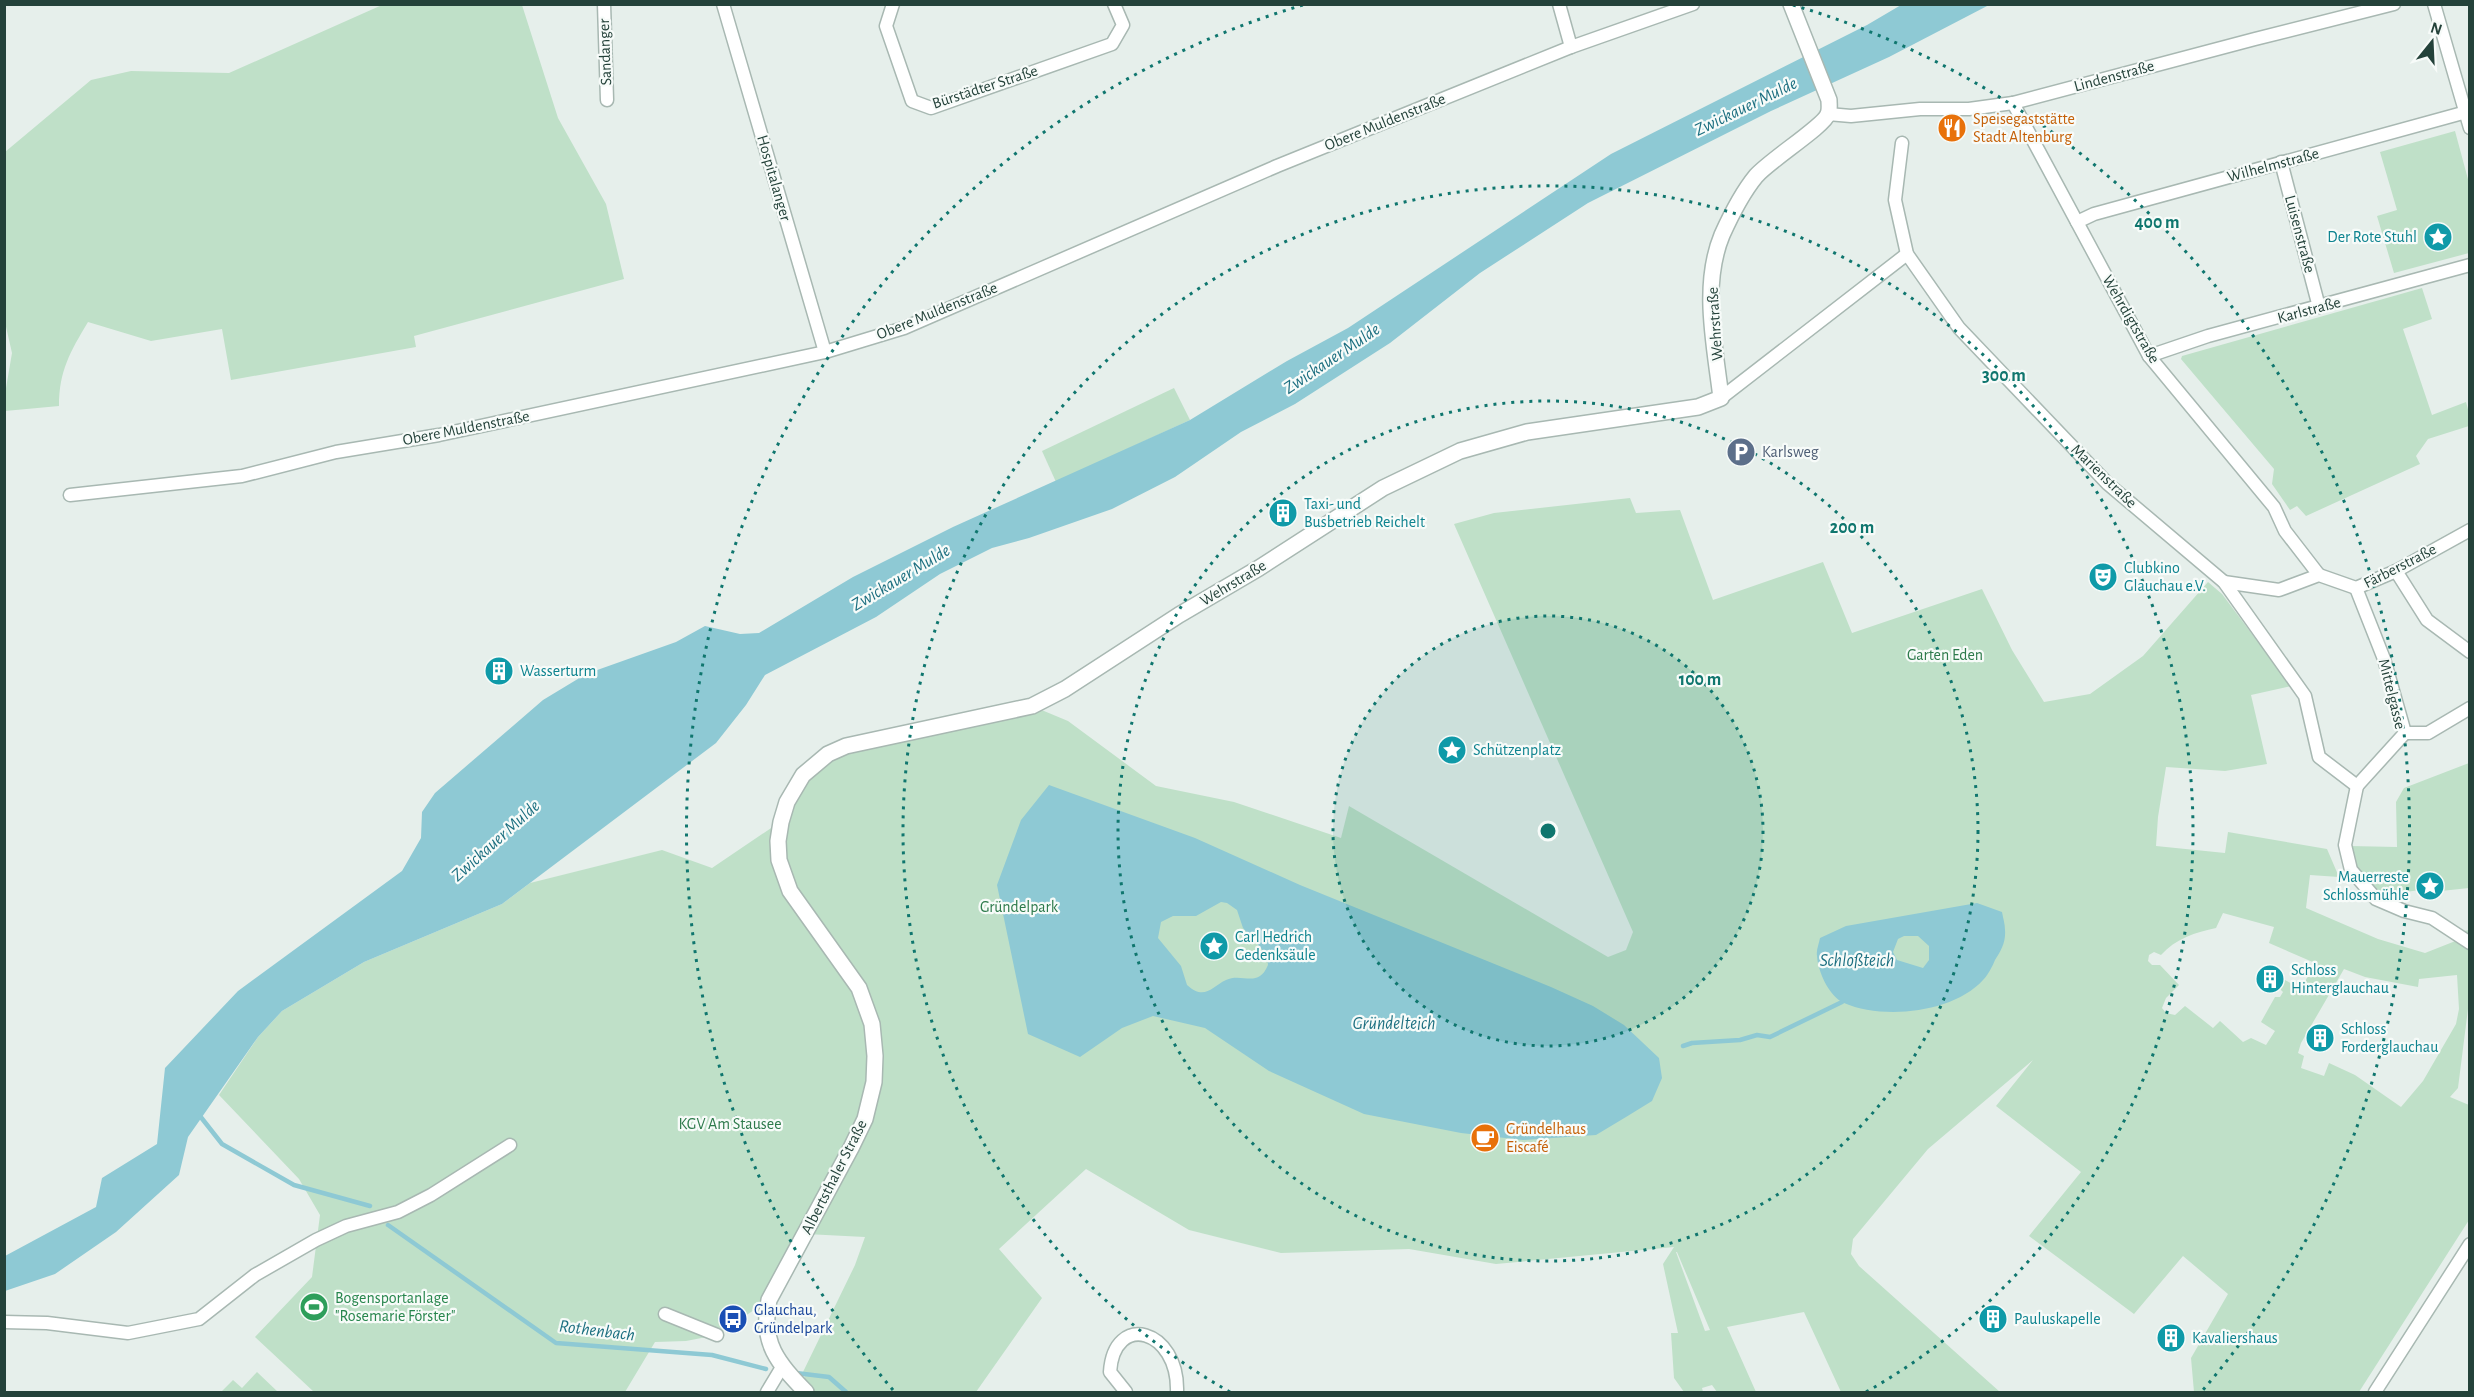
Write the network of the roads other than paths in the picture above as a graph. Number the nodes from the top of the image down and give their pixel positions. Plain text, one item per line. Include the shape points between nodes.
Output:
1 (604, 4) edge
2 (723, 4) edge
3 (893, 4) edge
4 (1114, 4) edge
5 (1559, 4) edge
6 (1693, 4) edge
7 (1791, 4) edge
8 (2394, 4) edge
9 (2434, 4) edge
10 (1571, 47) junction
11 (607, 100) dead end
12 (2013, 103) junction
13 (1829, 107) junction
14 (2467, 112) edge
15 (2469, 128) edge
16 (1902, 143) dead end
17 (2281, 162) junction
18 (2077, 222) junction
19 (1907, 254) junction
20 (2469, 265) edge
21 (2319, 307) junction
22 (825, 352) junction
23 (2149, 356) junction
24 (1721, 398) junction
25 (70, 495) dead end
26 (2469, 530) edge
27 (2396, 571) junction
28 (2319, 575) junction
29 (2224, 582) junction
30 (2356, 588) junction
31 (2468, 648) edge
32 (2469, 708) edge
33 (2405, 733) junction
34 (2357, 786) junction
35 (781, 822) joint
36 (2469, 943) edge
37 (510, 1145) dead end
38 (2469, 1245) edge
39 (664, 1314) dead end
40 (4, 1322) edge
41 (717, 1335) dead end
42 (782, 1367) junction
43 (767, 1392) edge
44 (806, 1392) edge
45 (1126, 1392) edge
46 (1177, 1392) edge
47 (2375, 1392) edge

1 - 11 street, Sandanger
2 - 22 street, Hospitalanger
3 - 4 street, Bürstädter Straße via 886,26 912,101 931,108 1112,44 1123,25
5 - 10 street
6 - 10 street, Obere Muldenstraße
7 - 13 street
8 - 12 street, Lindenstraße
9 - 14 street
10 - 22 street, Obere Muldenstraße via 1277,166 904,328
12 - 13 street, Lindenstraße via 1851,116
12 - 18 street, Wehrdigtstraße
13 - 24 street, Wehrstraße via 1823,122 1757,176 1721,237 1711,280
14 - 15 street
14 - 17 street, Wilhelmstraße
16 - 19 street, Marienstraße via 1895,200
17 - 18 street, Wilhelmstraße
17 - 21 street, Luisenstraße
18 - 23 street, Wehrdigtstraße
19 - 24 street, Wehrstraße
19 - 29 street, Marienstraße via 1959,328 2100,475
20 - 21 street, Karlstraße
21 - 23 street, Karlstraße
22 - 25 street, Obere Muldenstraße via 439,435 336,452 242,476
23 - 28 street, Wehrdigtstraße via 2274,507 2285,531
24 - 35 street, Wehrstraße via 1698,407 1527,432 1460,451 1383,488 1032,706 846,746 828,754 793,788
26 - 27 street, Färberstraße
27 - 30 street, Färberstraße
27 - 31 street via 2427,620
28 - 29 street via 2279,590
28 - 30 street, Färberstraße
29 - 34 street, Marienstraße via 2305,696 2319,757
30 - 33 street, Mittelgasse via 2384,659
32 - 33 street via 2428,733
33 - 34 street, Mittelgasse
34 - 36 street via 2345,845 2351,870 2376,899 2432,918
35 - 42 street, Albertsthaler Straße via 778,860 790,891 859,988 872,1024 875,1056 874,1082 865,1119 769,1300 766,1330
37 - 40 street via 398,1212 346,1226 316,1240 255,1275 199,1319 128,1333
38 - 47 street
39 - 41 street
42 - 43 street
42 - 44 street, Albertsthaler Straße
45 - 46 street via 1110,1372 1111,1356 1118,1343 1133,1336 1149,1335 1159,1341 1173,1361

